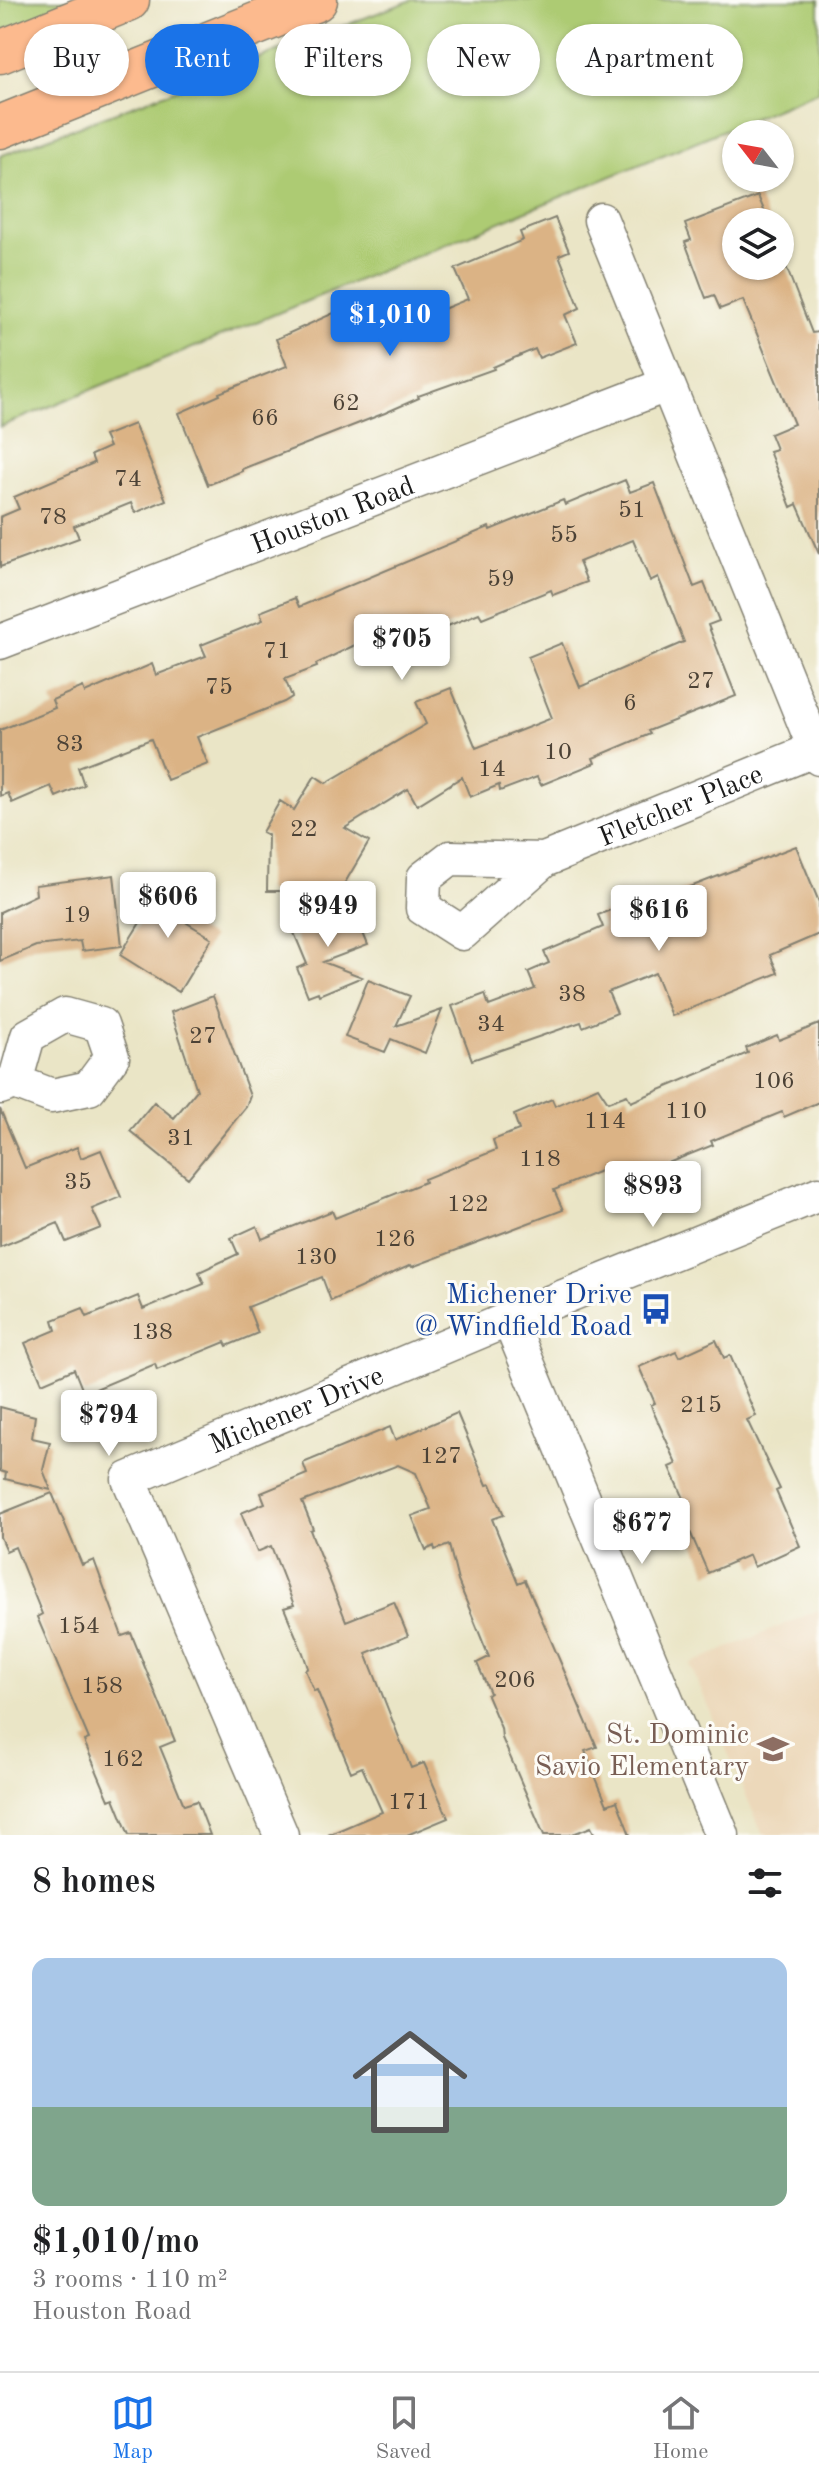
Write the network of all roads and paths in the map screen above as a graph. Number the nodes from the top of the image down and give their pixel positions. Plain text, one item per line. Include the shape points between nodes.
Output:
1 (128, 0) edge
2 (316, 0) edge
3 (0, 52) edge
4 (0, 127) edge
5 (601, 220) dead end
6 (666, 385) junction
7 (0, 642) edge
8 (817, 754) edge
9 (544, 860) dead end
10 (819, 1194) edge
11 (509, 1319) junction
12 (281, 1835) edge
13 (722, 1835) edge

1 - 3 main road
2 - 4 main road
5 - 6 street
6 - 7 street, Houston Road
6 - 8 street
8 - 9 street, Fletcher Place
10 - 11 street, Michener Drive
11 - 12 street, Michener Drive via 129,1479
11 - 13 street

